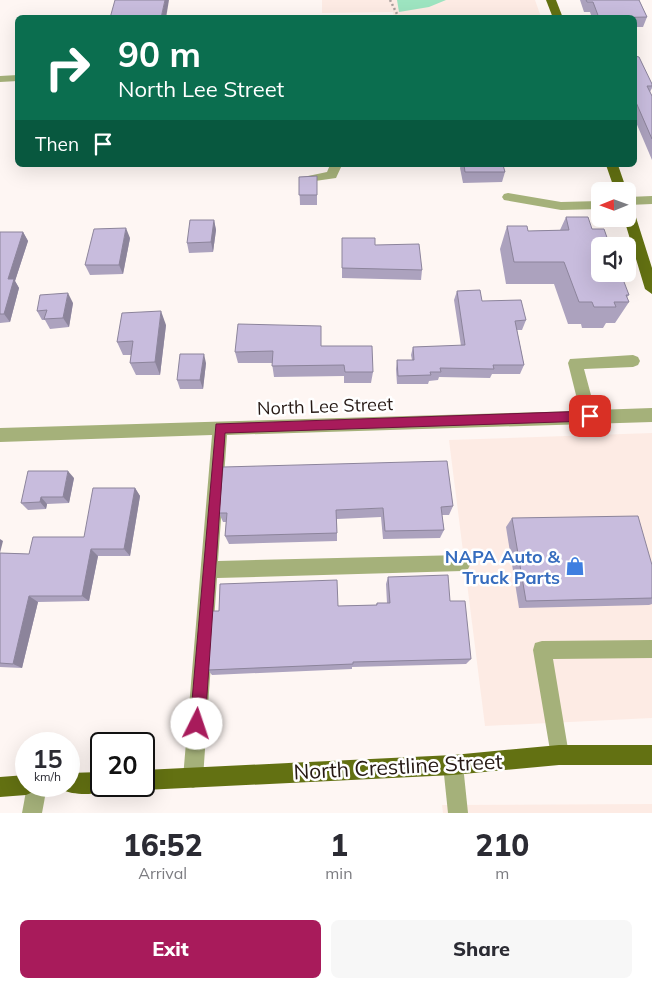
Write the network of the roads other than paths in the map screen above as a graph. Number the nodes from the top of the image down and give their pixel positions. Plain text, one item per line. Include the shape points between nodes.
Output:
1 (551, 0) edge
2 (557, 15) edge
3 (15, 78) edge
4 (0, 79) edge
5 (335, 167) edge
6 (613, 167) edge
7 (312, 179) edge
8 (618, 182) edge
9 (508, 196) dead end
10 (636, 200) edge
11 (652, 200) edge
12 (591, 205) edge
13 (636, 226) edge
14 (634, 228) edge
15 (652, 260) edge
16 (652, 289) edge
17 (633, 362) dead end
18 (652, 414) edge
19 (590, 416) junction
20 (220, 428) junction
21 (0, 434) edge
22 (462, 563) dead end
23 (209, 570) junction
24 (652, 649) edge
25 (560, 755) junction
26 (652, 755) edge
27 (453, 765) junction
28 (193, 778) junction
29 (155, 780) edge
30 (15, 786) edge
31 (0, 787) edge
32 (35, 797) edge
33 (32, 813) edge
34 (458, 813) edge

1 - 2 main road
3 - 4 street
5 - 7 street via 332,175
6 - 8 main road
9 - 12 street via 561,206
10 - 11 street
13 - 15 main road
14 - 16 main road
17 - 19 street via 575,363
18 - 19 street, North Lee Street
19 - 20 street, North Lee Street
20 - 21 street, North Lee Street
20 - 23 street
22 - 23 street
23 - 28 street
24 - 25 street via 542,650
25 - 26 main road, North Crestline Street
25 - 27 main road, North Crestline Street
27 - 28 main road, North Crestline Street
27 - 34 street
28 - 29 main road, North Crestline Street
30 - 31 main road
32 - 33 street

